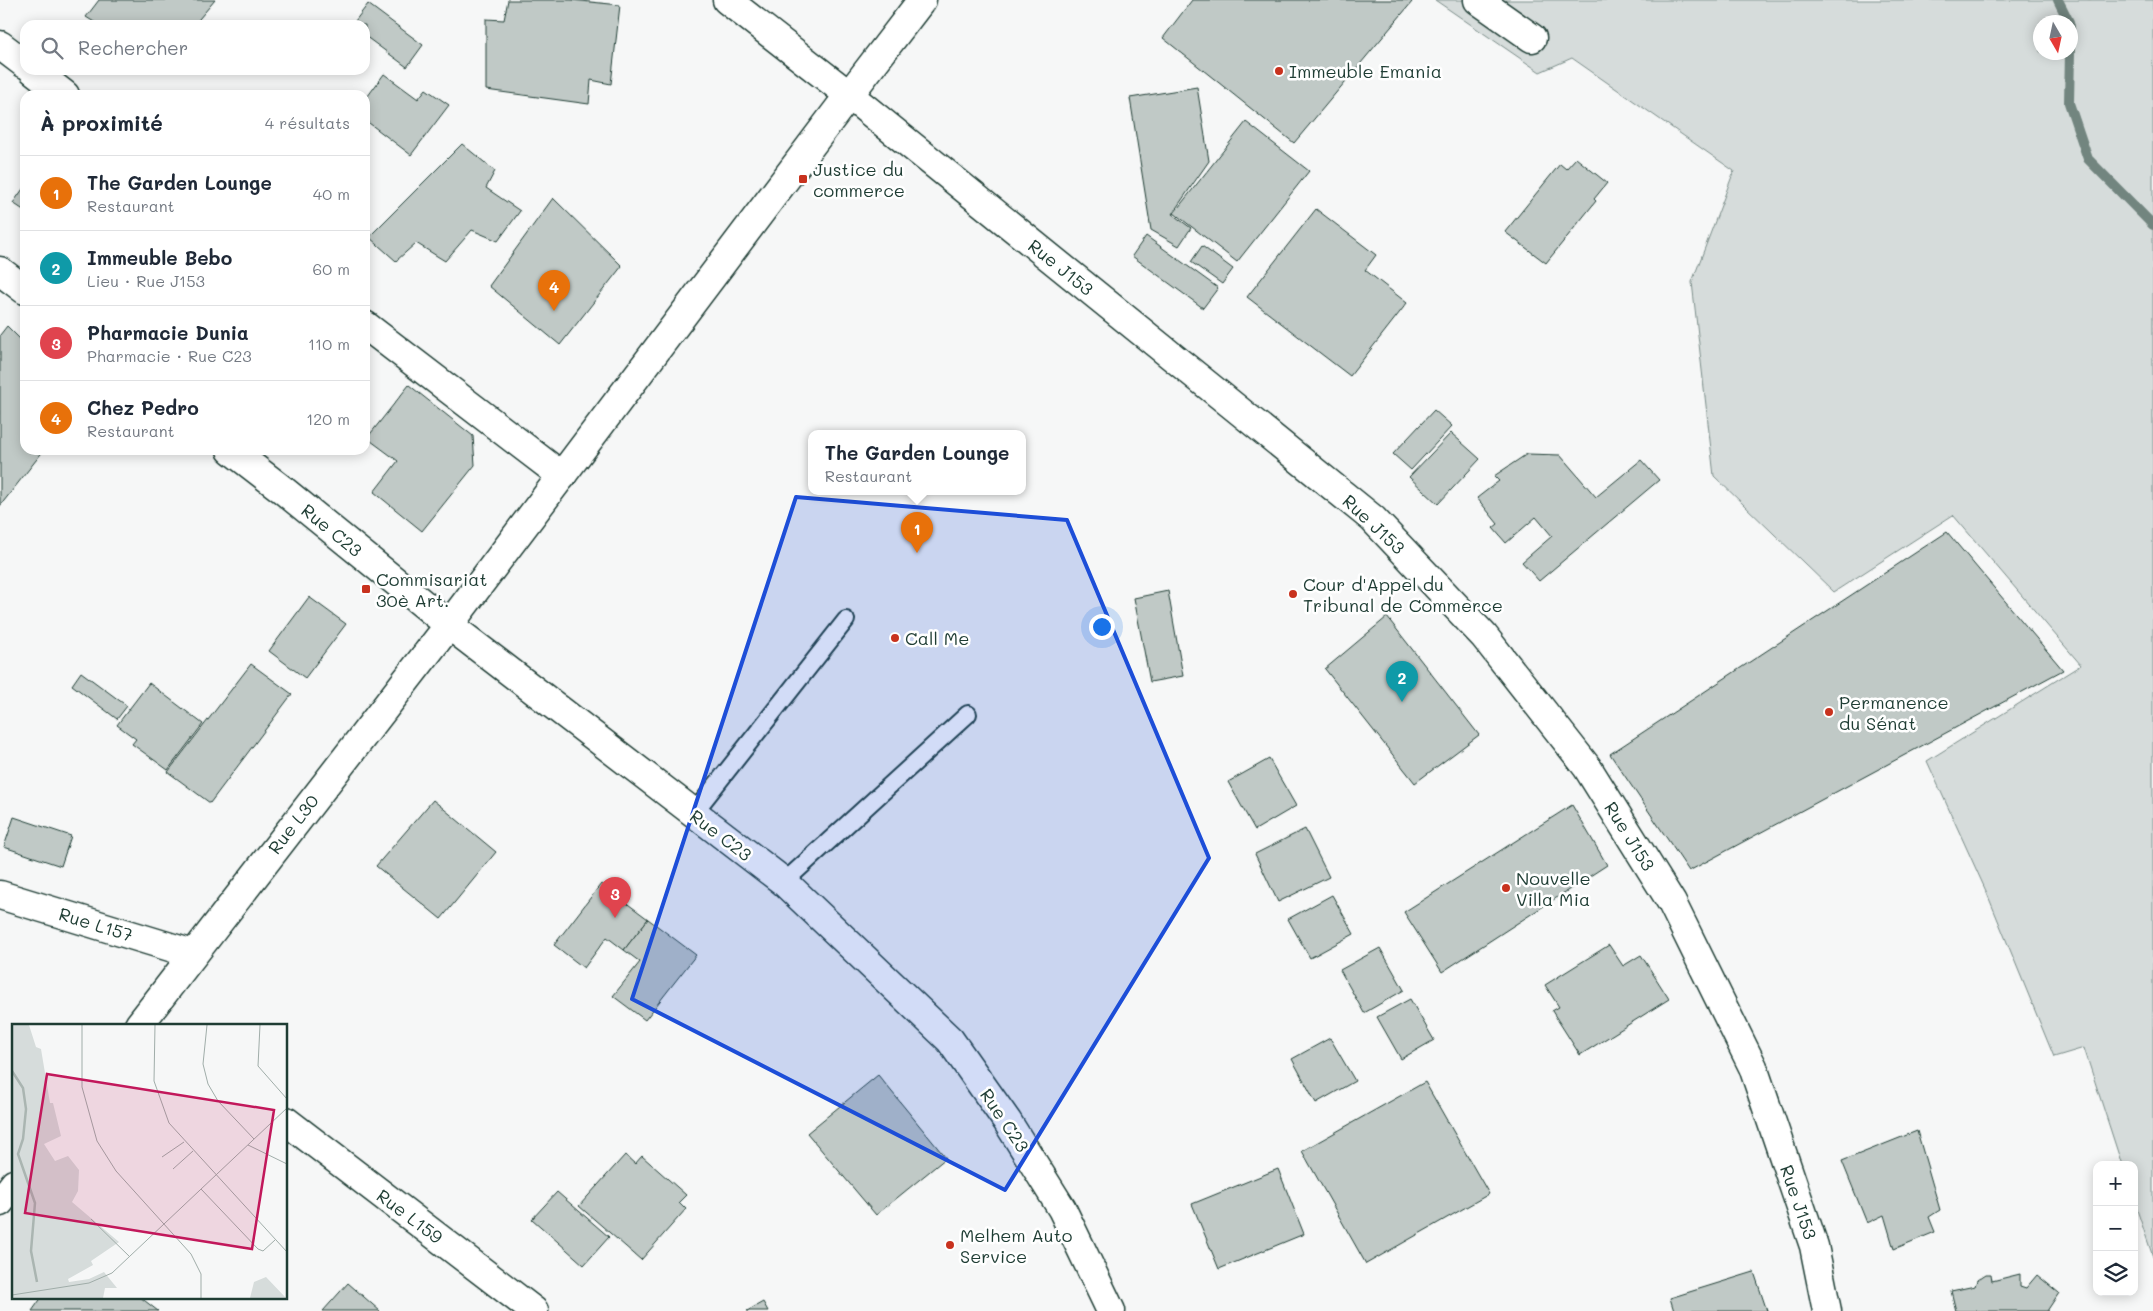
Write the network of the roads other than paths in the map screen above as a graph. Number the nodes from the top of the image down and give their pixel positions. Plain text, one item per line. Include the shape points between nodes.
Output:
1 (727, 0) edge
2 (922, 0) edge
3 (1478, 0) edge
4 (1532, 38) dead end
5 (0, 45) edge
6 (20, 60) edge
7 (39, 75) edge
8 (59, 90) edge
9 (849, 94) junction
10 (0, 271) edge
11 (20, 286) edge
12 (370, 329) edge
13 (238, 455) edge
14 (562, 476) junction
15 (846, 620) dead end
16 (449, 625) junction
17 (968, 714) dead end
18 (694, 814) junction
19 (784, 882) junction
20 (0, 895) edge
21 (193, 954) junction
22 (149, 1021) edge
23 (288, 1124) edge
24 (12, 1187) edge
25 (0, 1202) edge
26 (534, 1311) edge
27 (1111, 1311) edge
28 (1827, 1311) edge

1 - 9 street, Rue J153
2 - 9 street, Rue L30
3 - 4 street
5 - 6 street
7 - 8 street
9 - 14 street, Rue L30
9 - 28 street, Rue J153 via 1373,519 1484,636 1587,767 1672,903 1753,1067 1814,1246
10 - 11 street
12 - 14 street
13 - 16 street, Rue C23
14 - 16 street, Rue L30
15 - 18 lane
16 - 18 street, Rue C23
16 - 21 street, Rue L30
17 - 19 lane
18 - 19 street, Rue C23
19 - 27 street, Rue C23 via 950,1040 1007,1121 1062,1209
20 - 21 street, Rue L157
21 - 22 street, Rue L30
23 - 26 street, Rue L159
24 - 25 street

